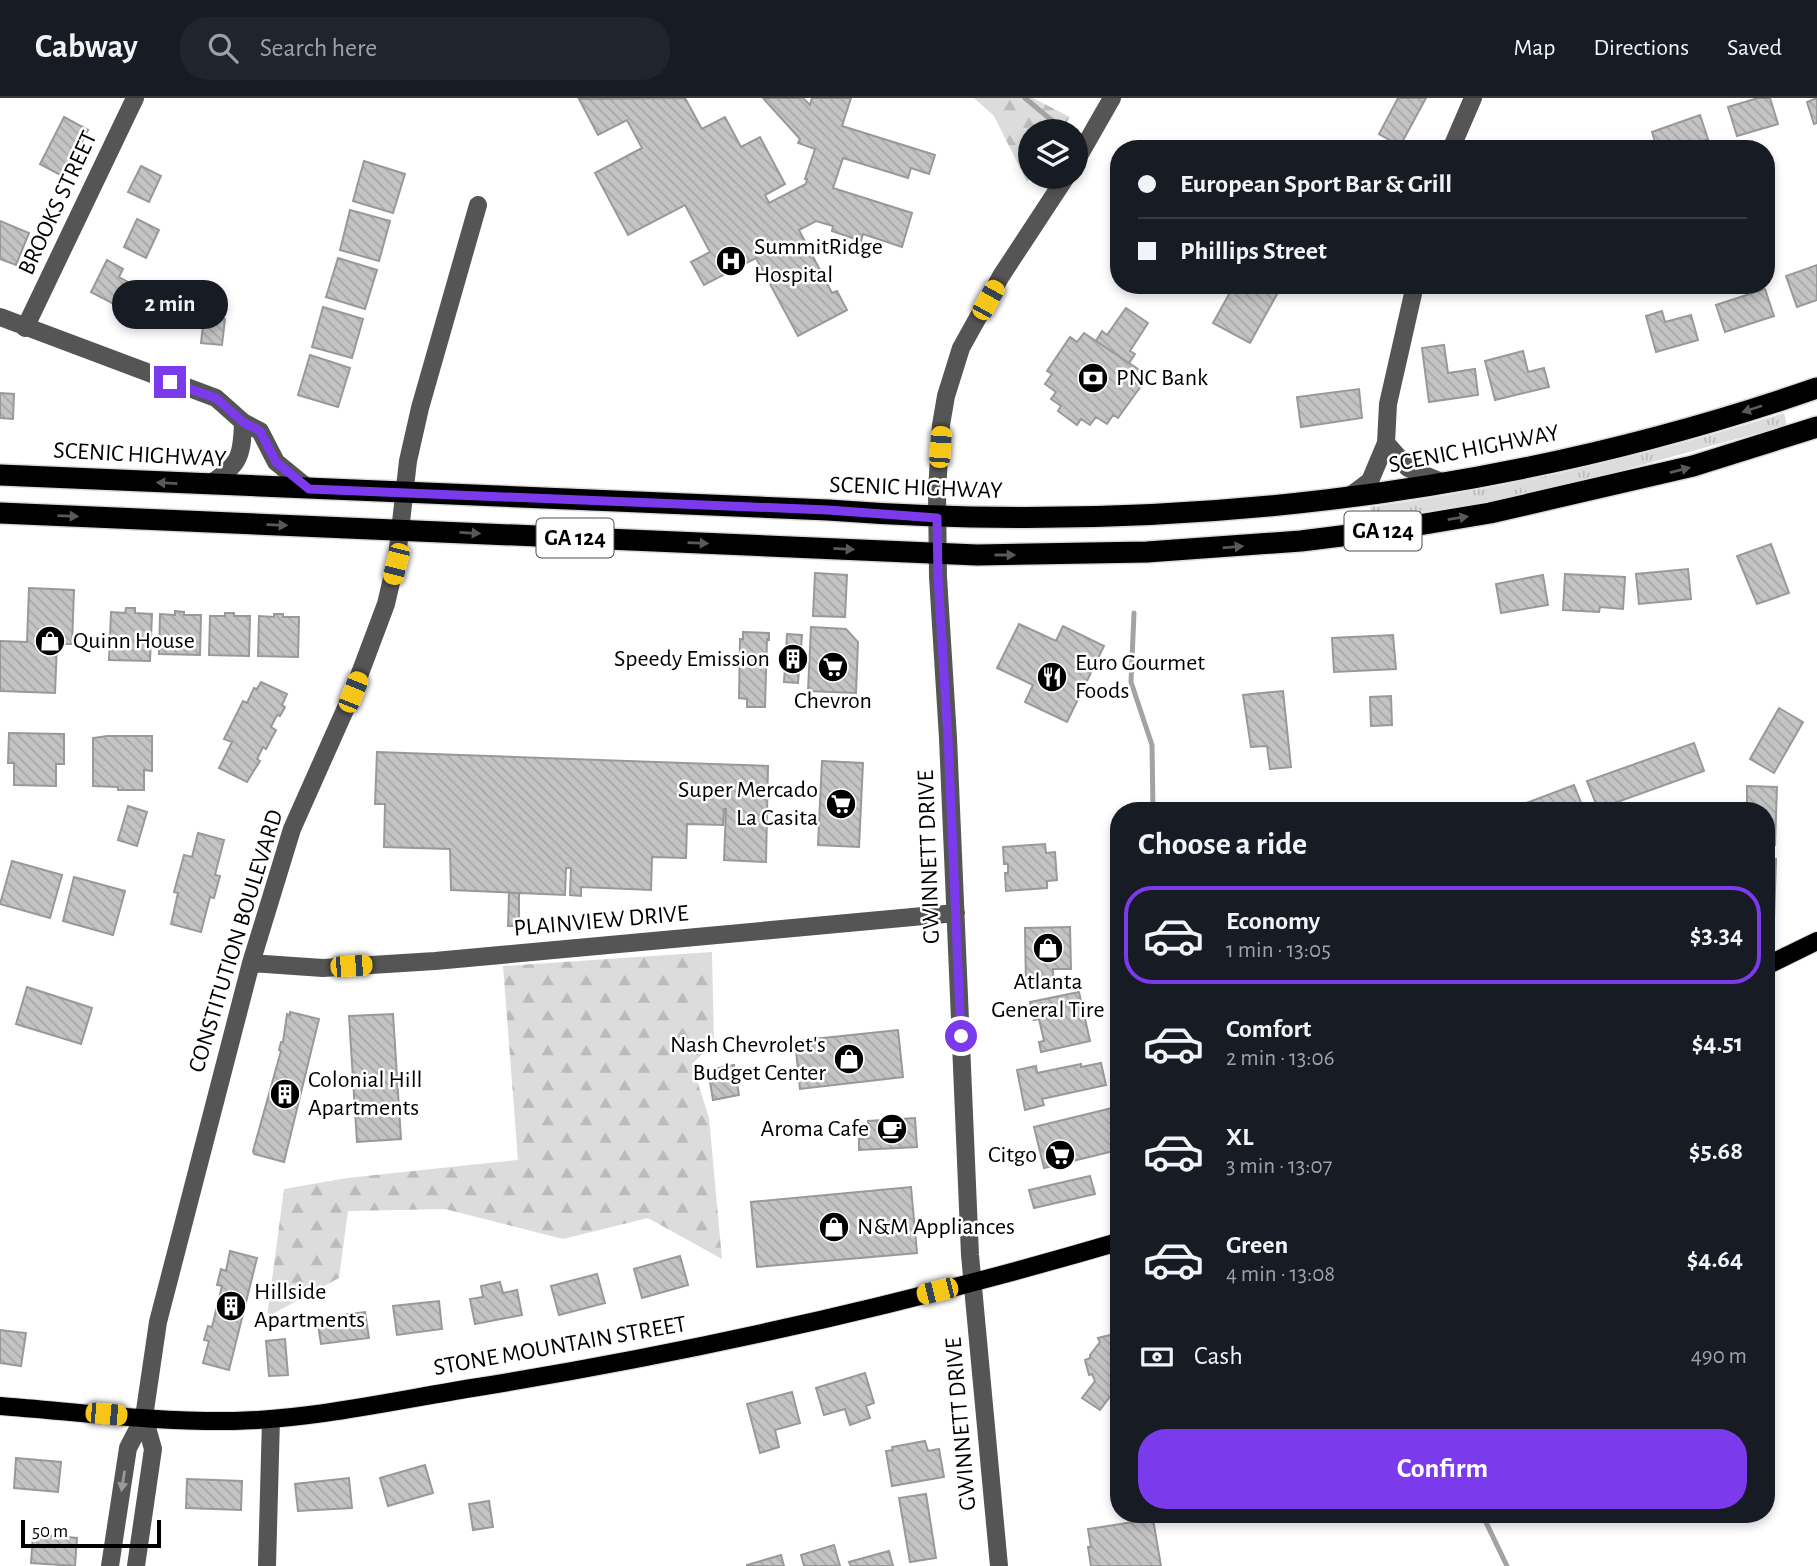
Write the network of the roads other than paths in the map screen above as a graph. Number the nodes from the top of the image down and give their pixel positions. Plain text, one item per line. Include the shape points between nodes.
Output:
1 (135, 98) edge
2 (1112, 98) edge
3 (1473, 98) edge
4 (1088, 140) edge
5 (1455, 140) edge
6 (1058, 189) edge
7 (478, 205) dead end
8 (1413, 294) edge
9 (0, 317) edge
10 (25, 328) junction
11 (1817, 388) edge
12 (243, 422) junction
13 (1817, 427) edge
14 (1387, 443) junction
15 (0, 475) edge
16 (1444, 483) junction
17 (209, 485) junction
18 (309, 489) junction
19 (405, 494) junction
20 (1348, 498) junction
21 (0, 513) edge
22 (937, 518) junction
23 (402, 529) junction
24 (937, 552) junction
25 (956, 913) junction
26 (1817, 941) edge
27 (1775, 962) edge
28 (251, 963) junction
29 (1110, 1244) edge
30 (972, 1283) junction
31 (0, 1406) edge
32 (144, 1417) junction
33 (271, 1419) junction
34 (110, 1566) edge
35 (135, 1566) edge
36 (267, 1566) edge
37 (999, 1566) edge

1 - 10 street, BROOKS STREET
2 - 4 street
3 - 5 street
6 - 22 street, GWINNETT DRIVE via 961,348 941,425
7 - 19 street, CONSTITUTION BOULEVARD via 420,408
8 - 14 street via 1388,404
9 - 10 street
10 - 12 street via 216,398
11 -> 16 highway, SCENIC HIGHWAY / GA 124 via 1612,448
12 - 17 street via 240,454 233,467
12 - 18 street via 260,431 276,462
24 -> 13 highway, GA 124 via 1147,552 1389,530 1586,493
14 - 16 street via 1408,468
14 - 20 street via 1370,481
17 -> 15 highway, SCENIC HIGHWAY / GA 124
16 - 20 highway, SCENIC HIGHWAY / GA 124
17 - 18 highway, SCENIC HIGHWAY / GA 124
18 - 19 highway, SCENIC HIGHWAY / GA 124
19 - 22 highway, SCENIC HIGHWAY / GA 124
19 - 23 street, CONSTITUTION BOULEVARD
20 - 22 highway, SCENIC HIGHWAY / GA 124 via 1103,517
21 -> 23 highway, GA 124
22 - 24 street, GWINNETT DRIVE
23 -> 24 highway, GA 124
23 - 28 street, CONSTITUTION BOULEVARD via 378,627 292,829
24 - 25 street, GWINNETT DRIVE
25 - 28 street, PLAINVIEW DRIVE via 435,961 323,968
25 - 30 street, GWINNETT DRIVE
26 - 27 main road
28 - 32 street, CONSTITUTION BOULEVARD via 161,1312
29 - 30 main road, STONE MOUNTAIN STREET
30 - 33 main road, STONE MOUNTAIN STREET via 640,1358
30 - 37 street, GWINNETT DRIVE
31 - 32 main road, STONE MOUNTAIN STREET
32 - 33 main road, STONE MOUNTAIN STREET
32 -> 34 street, CONSTITUTION BOULEVARD via 128,1448
32 - 35 street, CONSTITUTION BOULEVARD via 153,1449
33 - 36 street

